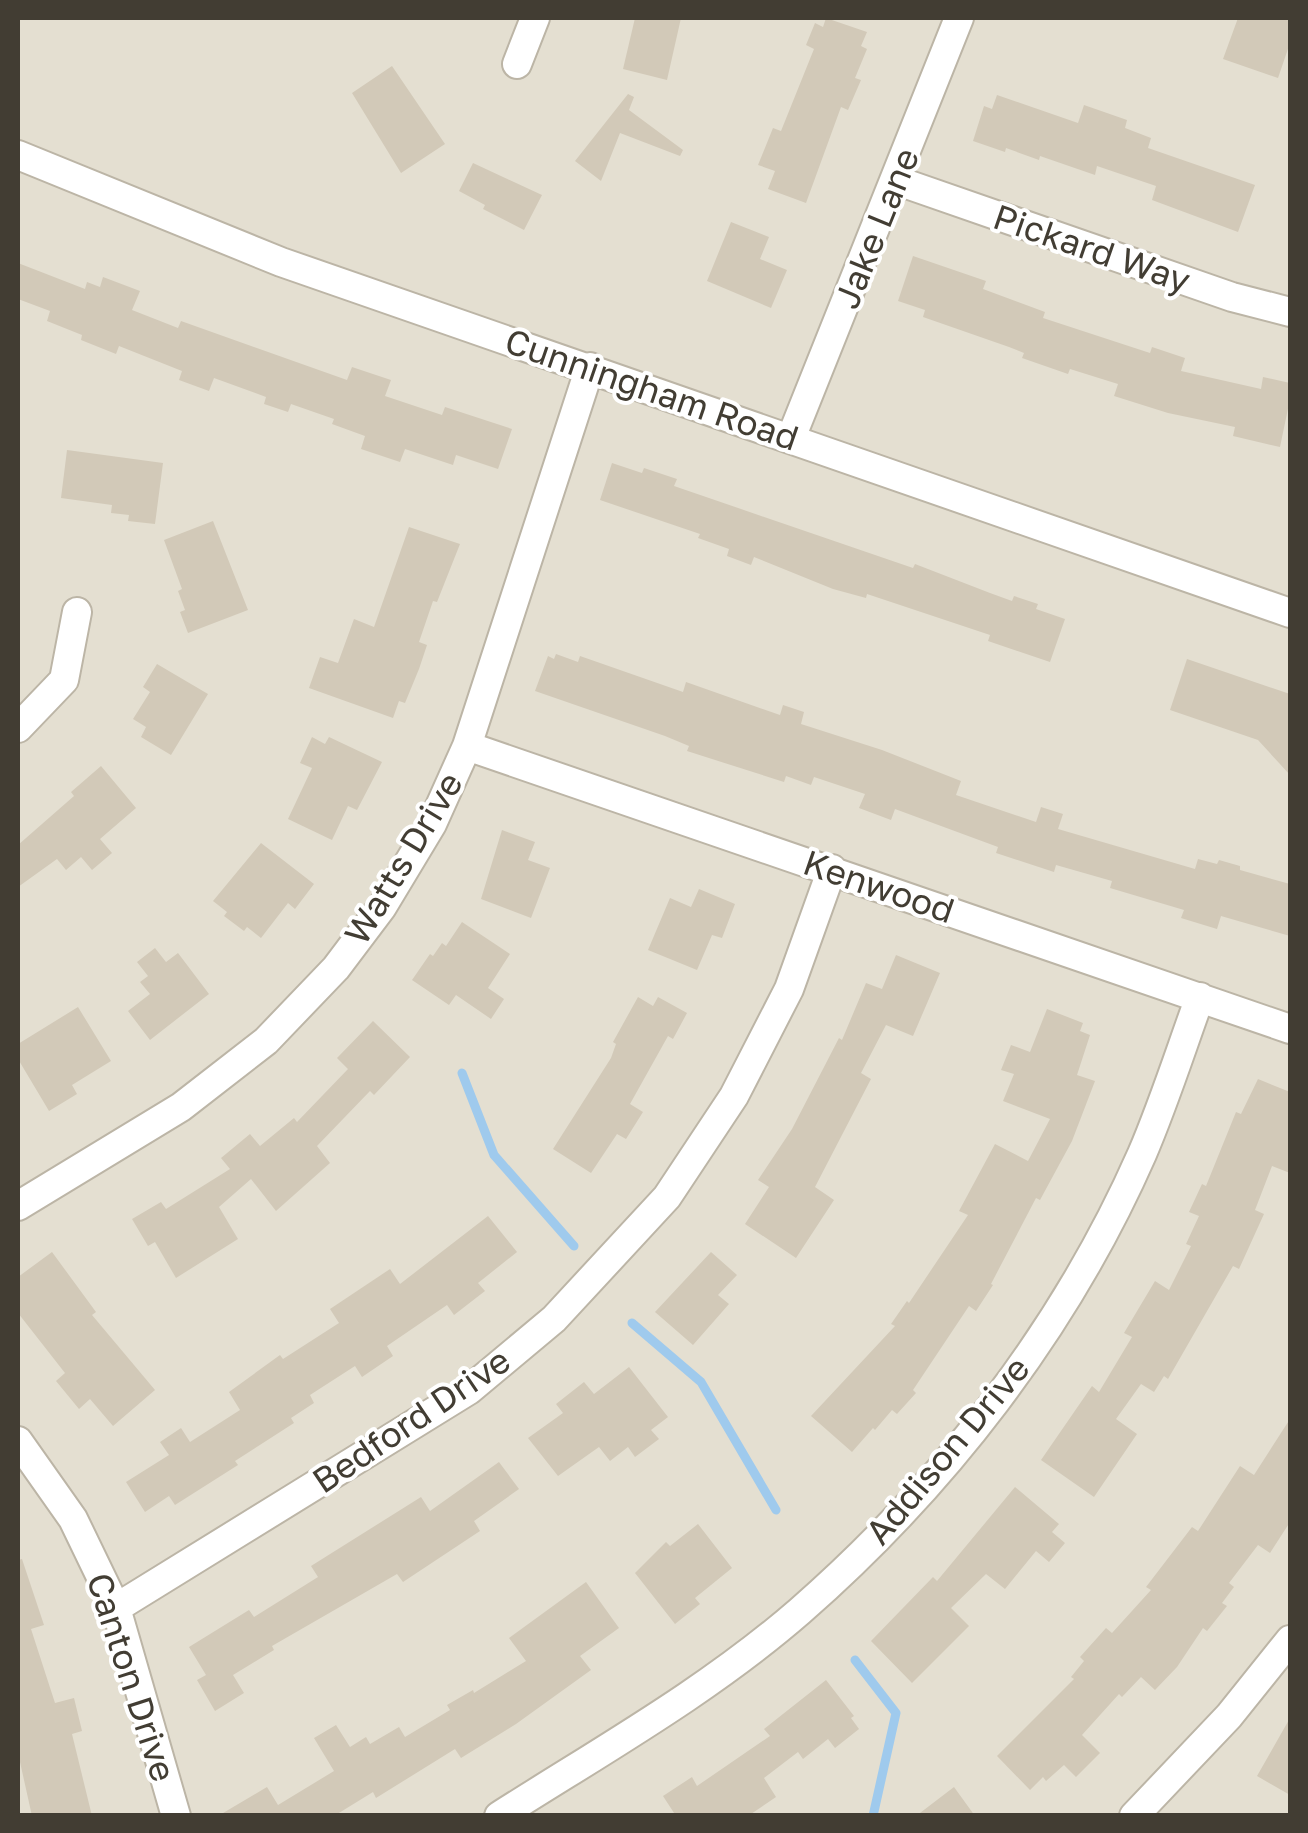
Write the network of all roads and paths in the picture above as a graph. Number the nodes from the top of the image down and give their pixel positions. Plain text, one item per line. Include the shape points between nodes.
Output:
1 (535, 18) edge
2 (959, 18) edge
3 (518, 64) dead end
4 (18, 155) edge
5 (895, 180) junction
6 (1290, 312) edge
7 (590, 367) junction
8 (791, 438) junction
9 (77, 612) dead end
10 (1290, 613) edge
11 (18, 728) edge
12 (467, 746) junction
13 (832, 869) junction
14 (1200, 997) junction
15 (1290, 1028) edge
16 (18, 1206) edge
17 (18, 1441) edge
18 (116, 1608) junction
19 (1289, 1645) edge
20 (176, 1816) edge
21 (498, 1816) edge
22 (1134, 1816) edge

1 - 3 street
2 - 5 street, Jake Lane
4 - 7 street, Cunningham Road via 281,262
5 - 6 street, Pickard Way
5 - 8 street, Jake Lane
7 - 8 street, Cunningham Road
7 - 12 street, Watts Drive
8 - 10 street, Cunningham Road
9 - 11 street via 64,680
12 - 13 street, Kenwood
12 - 16 street, Watts Drive via 432,824 382,907 336,968 266,1040 181,1107
13 - 14 street, Kenwood
13 - 18 street, Bedford Drive via 789,988 734,1096 667,1197 554,1319 469,1390
14 - 15 street, Kenwood
14 - 21 street, Addison Drive via 1142,1154 1075,1283 995,1403 906,1511 798,1613 690,1695
17 - 18 street, Canton Drive via 73,1519
18 - 20 street, Canton Drive
19 - 22 street

